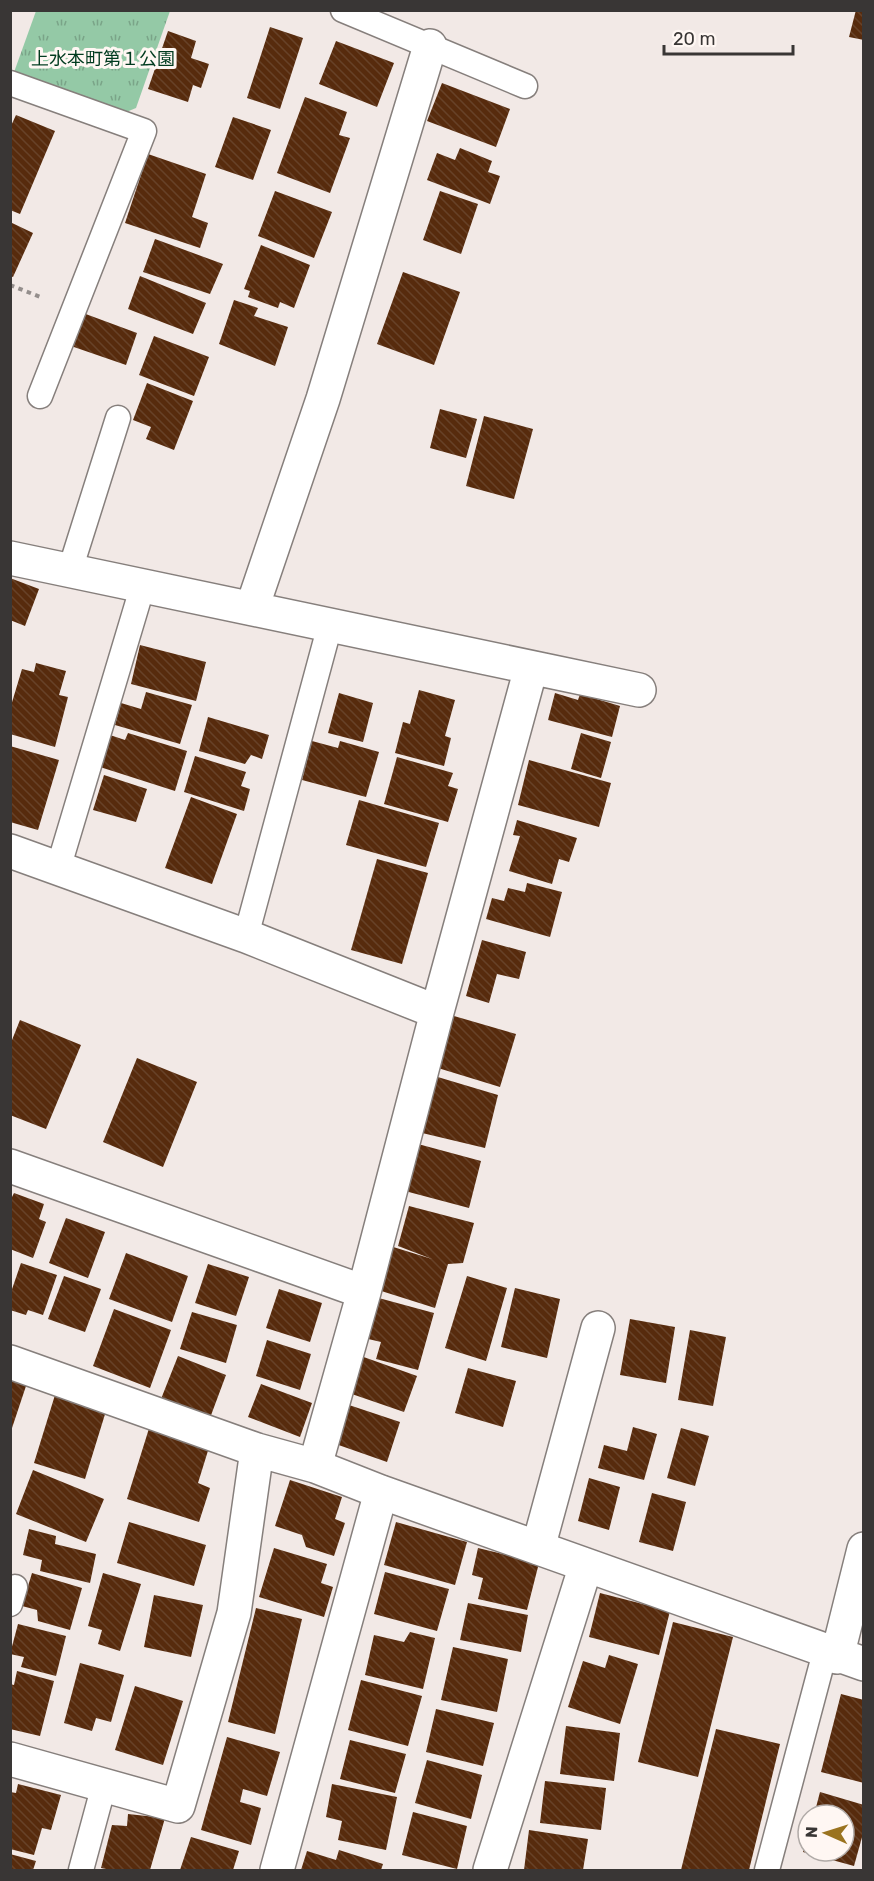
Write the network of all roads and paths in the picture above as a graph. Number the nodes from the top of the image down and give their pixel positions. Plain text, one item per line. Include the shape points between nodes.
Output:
1 (343, 10) edge
2 (384, 18) edge
3 (430, 46) junction
4 (10, 83) edge
5 (525, 86) dead end
6 (39, 396) dead end
7 (118, 418) dead end
8 (10, 558) edge
9 (70, 570) junction
10 (143, 585) junction
11 (252, 608) junction
12 (330, 625) junction
13 (531, 668) junction
14 (639, 690) dead end
15 (10, 851) edge
16 (58, 869) junction
17 (246, 936) junction
18 (437, 1012) junction
19 (10, 1166) edge
20 (364, 1292) junction
21 (598, 1328) dead end
22 (10, 1362) edge
23 (257, 1450) junction
24 (315, 1466) junction
25 (381, 1492) junction
26 (538, 1548) junction
27 (864, 1549) edge
28 (586, 1565) junction
29 (842, 1658) edge
30 (10, 1759) edge
31 (104, 1785) junction
32 (81, 1870) edge
33 (276, 1870) edge
34 (490, 1870) edge
35 (767, 1870) edge

1 - 2 lane
2 - 3 lane
3 - 5 lane
3 - 11 street via 323,399
4 - 6 lane via 144,131
7 - 9 lane
8 - 9 street
9 - 10 street
10 - 11 street
10 - 16 lane
11 - 12 street
12 - 13 street
12 - 17 lane
13 - 14 street
13 - 18 street
15 - 16 street
16 - 17 street
17 - 18 street
18 - 20 street
19 - 20 street
20 - 24 street
21 - 26 street
22 - 23 street
23 - 24 street
23 - 31 street via 234,1613 178,1806
24 - 25 street
25 - 26 street
25 - 33 street
26 - 28 street
27 - 29 street
28 - 29 street
28 - 34 street
29 - 35 lane
30 - 31 street
31 - 32 lane

